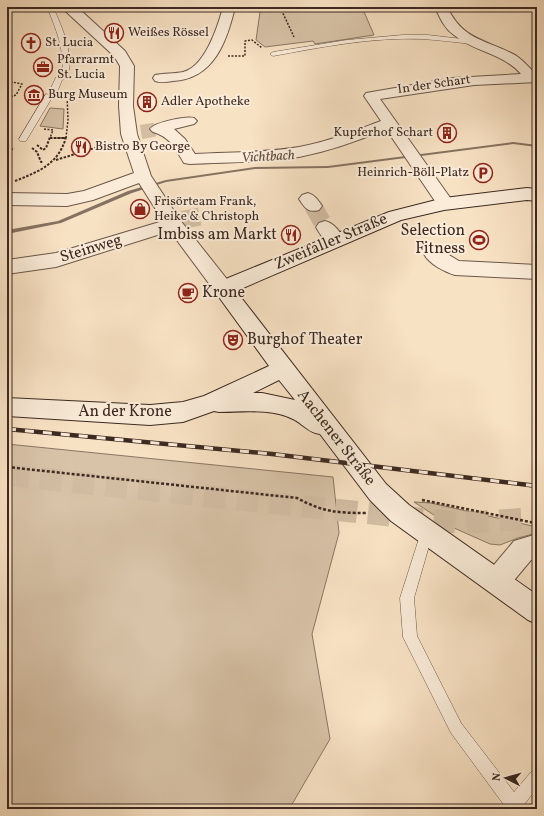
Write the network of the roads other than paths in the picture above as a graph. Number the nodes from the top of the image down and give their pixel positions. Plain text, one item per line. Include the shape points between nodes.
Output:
1 (50, 7) edge
2 (67, 7) edge
3 (229, 7) edge
4 (441, 7) edge
5 (471, 42) junction
6 (273, 54) dead end
7 (160, 78) dead end
8 (534, 78) edge
9 (55, 88) dead end
10 (49, 96) dead end
11 (189, 122) dead end
12 (389, 123) junction
13 (22, 139) dead end
14 (148, 184) junction
15 (537, 195) edge
16 (7, 199) edge
17 (445, 203) junction
18 (176, 222) junction
19 (433, 254) dead end
20 (7, 268) edge
21 (537, 272) edge
22 (223, 288) junction
23 (283, 370) junction
24 (210, 403) junction
25 (7, 407) edge
26 (335, 437) junction
27 (427, 532) junction
28 (537, 546) edge
29 (497, 581) junction
30 (537, 612) edge
31 (537, 776) edge
32 (516, 807) edge

1 - 9 lane via 61,32 67,61 65,75
2 - 14 street, Aachener Straße via 120,54 127,66 126,106
3 - 7 street via 216,46 194,73
4 - 5 street via 454,31
5 - 6 lane via 422,37 386,38 327,44
5 - 8 street via 516,61
8 - 12 street, In der Schart via 443,82 371,96
10 - 13 lane
11 - 12 street via 161,128 179,142 190,159 312,150
12 - 17 street, In der Schart
14 - 16 street via 67,200
14 - 18 street, Aachener Straße
15 - 17 street, Zweifaller Straße
17 - 22 street, Zweifaller Straße via 330,234
18 - 20 street, Steinweg via 56,260
18 - 22 street, Aachener Straße
19 - 21 street via 455,268
22 - 23 street, Aachener Straße
23 - 24 street, An der Krone
23 - 26 street, Aachener Straße
24 - 25 street, An der Krone via 183,412 150,415
24 - 26 street via 262,402 299,411
26 - 27 street, Aachener Straße via 378,492
27 - 29 street, Aachener Straße
27 - 32 lane via 407,598 410,637 456,728
28 - 29 street via 523,550
29 - 30 street, Aachener Straße
31 - 32 lane

